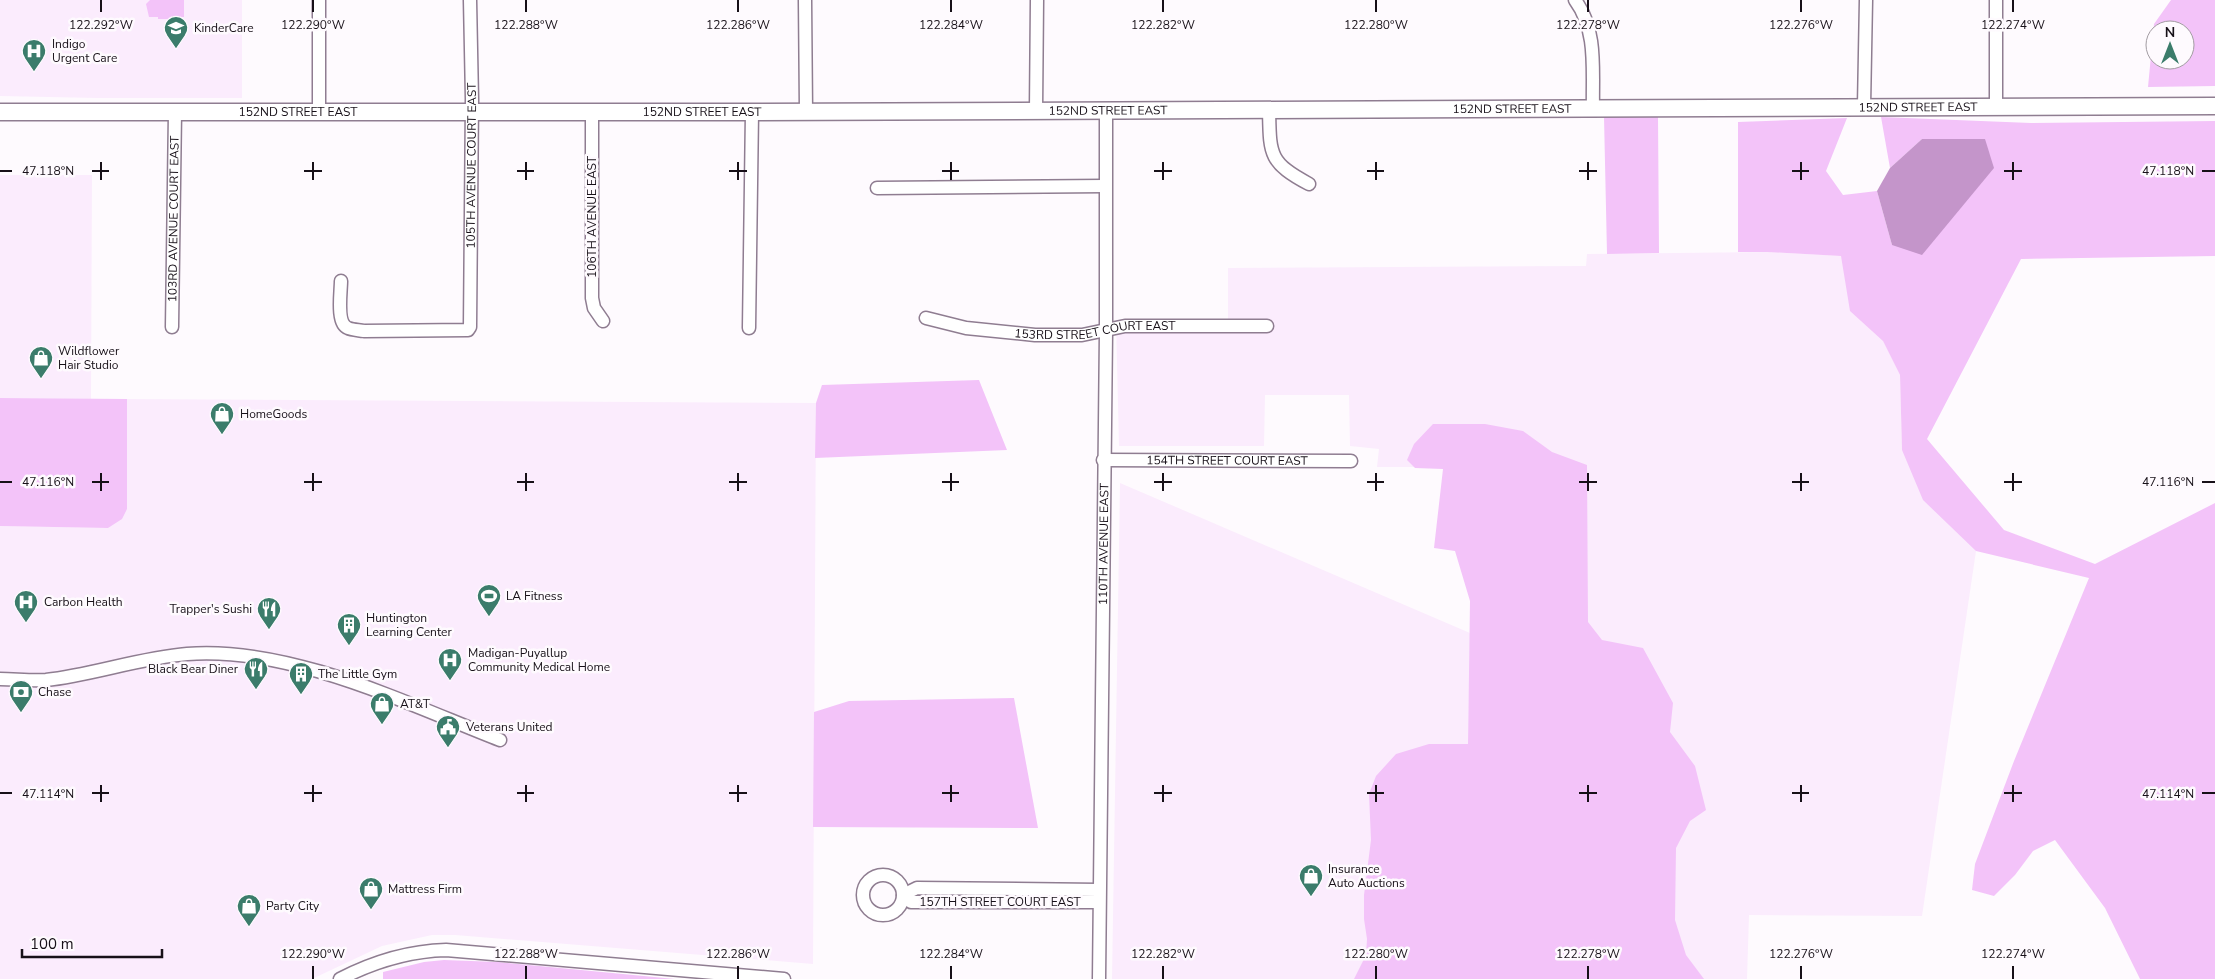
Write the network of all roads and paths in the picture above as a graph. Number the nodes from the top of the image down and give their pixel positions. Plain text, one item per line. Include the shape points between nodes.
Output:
1 (319, 0) edge
2 (470, 0) edge
3 (806, 0) edge
4 (1037, 0) edge
5 (1575, 0) edge
6 (1866, 0) edge
7 (1996, 0) edge
8 (1864, 106) junction
9 (1996, 106) junction
10 (2215, 106) edge
11 (1593, 108) junction
12 (1269, 109) junction
13 (1036, 110) junction
14 (1106, 110) junction
15 (592, 111) junction
16 (806, 111) junction
17 (0, 112) edge
18 (175, 112) junction
19 (320, 112) junction
20 (472, 112) junction
21 (752, 112) junction
22 (1308, 184) dead end
23 (1105, 186) junction
24 (877, 188) dead end
25 (341, 281) dead end
26 (926, 318) dead end
27 (603, 320) dead end
28 (1267, 326) dead end
29 (172, 327) dead end
30 (749, 328) dead end
31 (1106, 332) junction
32 (1103, 460) junction
33 (1351, 461) dead end
34 (0, 679) edge
35 (500, 740) dead end
36 (903, 894) dead end
37 (1099, 896) junction
38 (340, 979) edge
39 (784, 979) edge
40 (1099, 979) edge

1 - 19 street
2 - 20 street, 105TH AVENUE COURT EAST
3 - 16 street
4 - 13 street
5 - 11 street via 1586,17 1592,41
6 - 8 street
7 - 9 street
8 - 9 main road, 152ND STREET EAST
8 - 11 main road, 152ND STREET EAST
9 - 10 main road, 152ND STREET EAST
11 - 12 main road, 152ND STREET EAST
12 - 14 main road, 152ND STREET EAST
12 - 22 street via 1270,141 1275,159 1285,171
13 - 14 main road, 152ND STREET EAST
13 - 16 main road, 152ND STREET EAST
14 - 23 street, 110TH AVENUE EAST
15 - 20 main road, 152ND STREET EAST
15 - 21 main road, 152ND STREET EAST
15 - 27 street, 106TH AVENUE EAST via 592,298 594,308
16 - 21 main road, 152ND STREET EAST
17 - 18 main road, 152ND STREET EAST
18 - 19 main road, 152ND STREET EAST
18 - 29 street, 103RD AVENUE COURT EAST
19 - 20 main road, 152ND STREET EAST
20 - 25 street, 105TH AVENUE COURT EAST via 471,321 468,330 348,328 340,315
21 - 30 street
23 - 24 street
23 - 31 street, 110TH AVENUE EAST
26 - 31 street, 153RD STREET COURT EAST via 997,332 1082,336
28 - 31 street, 153RD STREET COURT EAST via 1125,326
31 - 32 street, 110TH AVENUE EAST
32 - 33 street, 154TH STREET COURT EAST
32 - 37 street, 110TH AVENUE EAST
34 - 35 street via 46,680 188,654 248,656 294,663
36 - 37 street, 157TH STREET COURT EAST via 917,888
37 - 40 street, 110TH AVENUE EAST
38 - 39 street via 405,954 446,950

